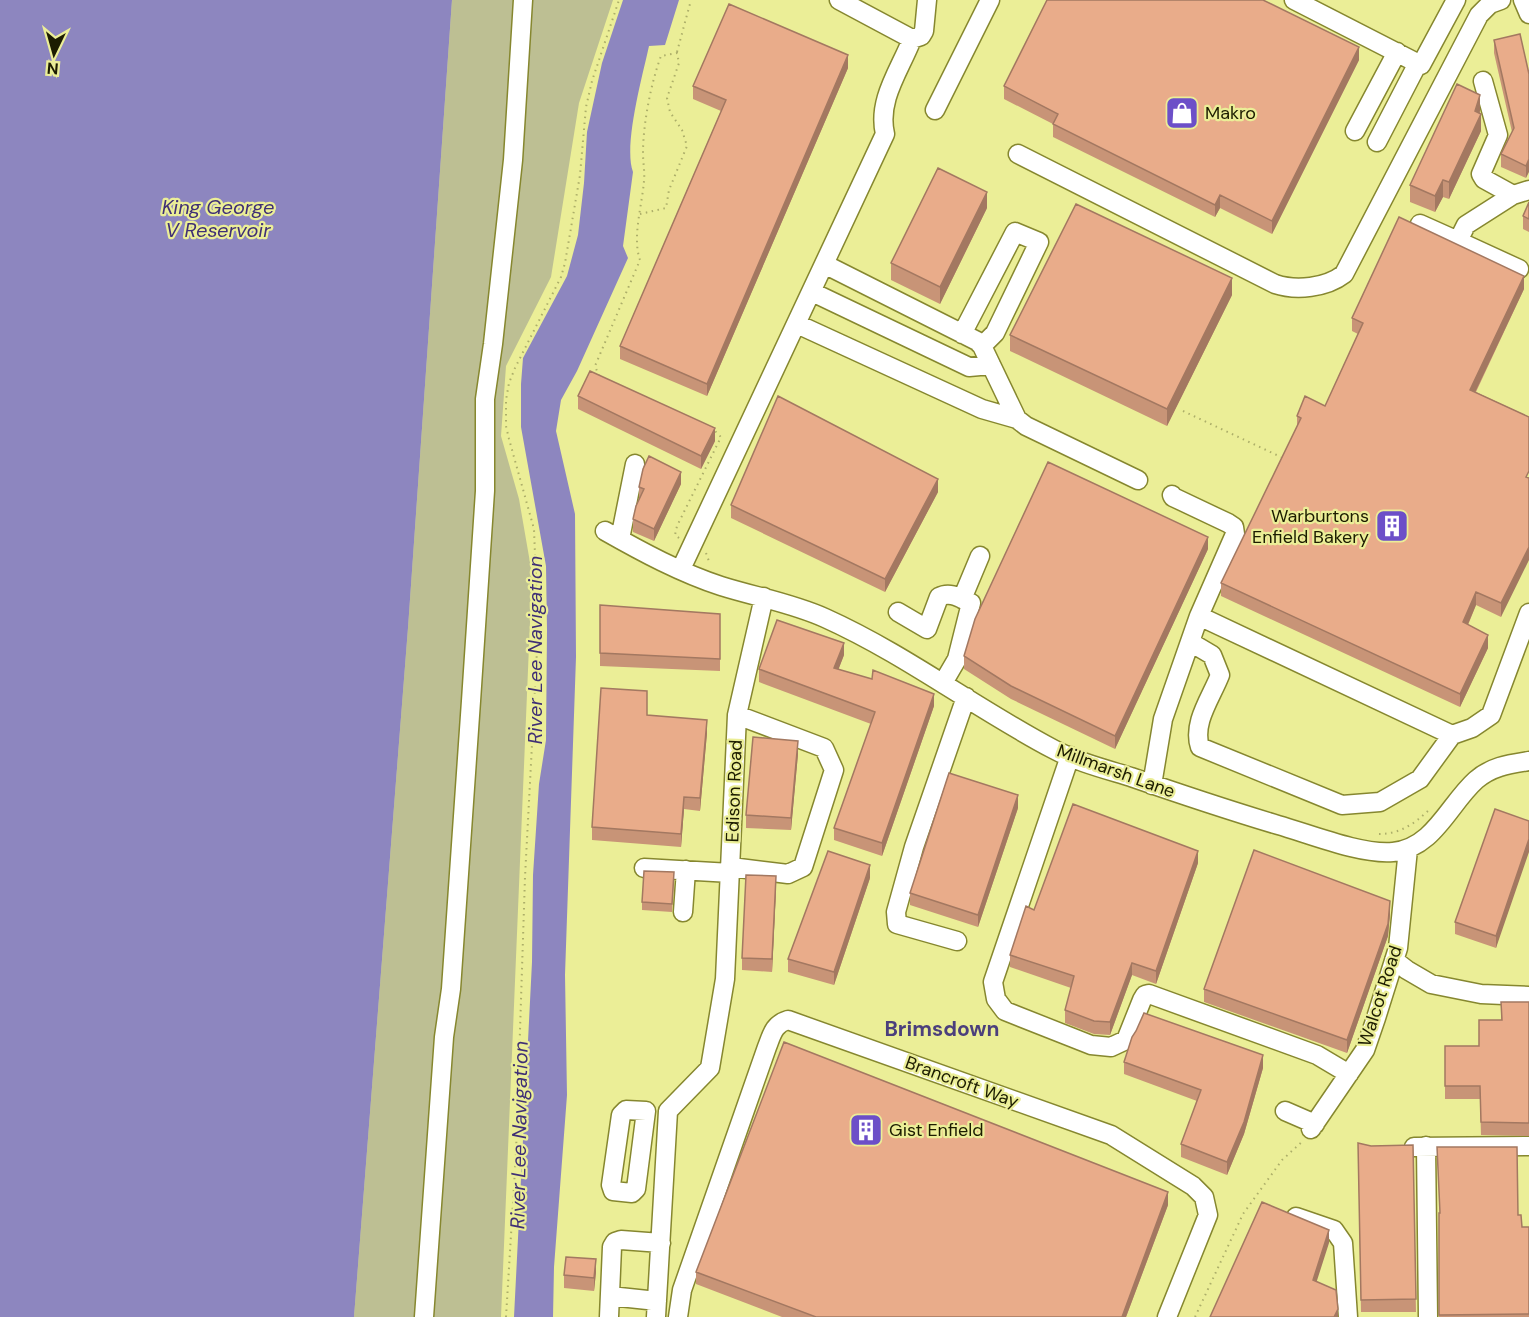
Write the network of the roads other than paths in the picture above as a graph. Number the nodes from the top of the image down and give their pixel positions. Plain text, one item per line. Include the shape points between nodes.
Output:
1 (523, 0) edge
2 (839, 0) edge
3 (927, 0) edge
4 (990, 0) edge
5 (1294, 0) edge
6 (1456, 0) edge
7 (1501, 0) edge
8 (1523, 0) edge
9 (1529, 13) edge
10 (912, 39) junction
11 (1396, 52) junction
12 (1418, 63) junction
13 (1483, 81) dead end
14 (934, 110) dead end
15 (1355, 131) dead end
16 (1377, 142) dead end
17 (1018, 154) dead end
18 (1521, 193) edge
19 (1420, 224) edge
20 (1458, 241) junction
21 (824, 264) junction
22 (1519, 269) dead end
23 (812, 292) junction
24 (797, 324) junction
25 (962, 334) junction
26 (982, 346) junction
27 (991, 365) junction
28 (1017, 419) junction
29 (635, 464) dead end
30 (1138, 480) dead end
31 (1172, 495) dead end
32 (980, 556) dead end
33 (681, 569) junction
34 (764, 597) junction
35 (962, 599) junction
36 (898, 612) dead end
37 (1529, 613) edge
38 (1199, 616) junction
39 (1190, 642) junction
40 (943, 683) junction
41 (966, 697) junction
42 (737, 716) junction
43 (1452, 735) junction
44 (1070, 756) junction
45 (1529, 761) edge
46 (1152, 784) junction
47 (1408, 849) junction
48 (644, 868) dead end
49 (686, 870) junction
50 (731, 870) junction
51 (683, 912) dead end
52 (957, 941) dead end
53 (1394, 960) junction
54 (1529, 996) edge
55 (1349, 1074) junction
56 (646, 1111) dead end
57 (668, 1111) junction
58 (1285, 1111) dead end
59 (1426, 1146) junction
60 (1529, 1146) edge
61 (1393, 1147) edge
62 (1282, 1211) edge
63 (661, 1243) junction
64 (610, 1296) junction
65 (657, 1309) edge
66 (1428, 1316) edge
67 (424, 1317) edge
68 (609, 1317) edge
69 (678, 1317) edge
70 (1167, 1317) edge
71 (1348, 1317) edge

1 - 67 street via 513,160 485,399 485,491
2 - 10 street
3 - 10 street via 924,31
4 - 14 street
5 - 11 street
6 - 12 street via 1421,65
7 - 17 street via 1479,15 1344,274 1332,281 1298,287 1275,284
8 - 9 street
10 - 21 street via 904,60 905,75 893,99 882,108 885,134
11 - 12 street
11 - 15 street
12 - 16 street
13 - 18 street via 1498,135 1481,174 1484,179
18 - 20 street via 1466,225
19 - 20 street
20 - 22 street
21 - 23 street
21 - 25 street
23 - 24 street
23 - 27 street via 969,367
24 - 28 street via 982,409
24 - 33 street
25 - 26 street
25 - 26 street via 1015,232 1039,242 995,333
26 - 27 street
27 - 28 street
28 - 30 street
29 - 33 street, Millmarsh Lane via 612,535
31 - 38 street via 1228,523 1235,534
32 - 35 street
33 - 34 street, Millmarsh Lane via 722,586
34 - 40 street, Millmarsh Lane via 825,618
34 - 42 street, Edison Road
35 - 36 street via 944,594 939,597 927,628
35 - 40 street via 971,603 957,659
37 - 43 street via 1491,715
38 - 39 street
38 - 43 street
39 - 43 street via 1212,655 1220,675 1199,722 1196,736 1200,747 1342,805 1380,802 1420,779
39 - 46 street via 1163,719
40 - 41 street, Millmarsh Lane
41 - 44 street, Millmarsh Lane
41 - 52 street via 914,847 896,912 897,924
42 - 50 street, Edison Road
42 - 50 street, Edison Road via 824,748 834,770 803,867 788,874
44 - 46 street, Millmarsh Lane
44 - 55 street via 993,982 996,999 1005,1011 1091,1045 1111,1047 1126,1040 1142,1000 1149,994 1317,1055
45 - 47 street via 1503,765 1476,780 1434,831
46 - 47 street, Millmarsh Lane via 1342,844 1383,852
47 - 53 street, Walcot Road
48 - 49 street
49 - 50 street
49 - 51 street
50 - 57 street, Edison Road via 725,979 710,1068
53 - 54 street via 1431,984 1481,994
53 - 55 street, Walcot Road via 1365,1050
55 - 58 street, Walcot Road via 1313,1126
56 - 57 street
57 - 63 street
59 - 60 street
59 - 61 street
59 - 66 street
62 - 71 street via 1334,1230 1343,1242
63 - 64 street via 615,1242
63 - 65 street
64 - 65 street
64 - 68 street
69 - 70 street, Brancroft Way via 682,1290 767,1047 775,1027 788,1020 1111,1135 1193,1186 1204,1197 1208,1215

